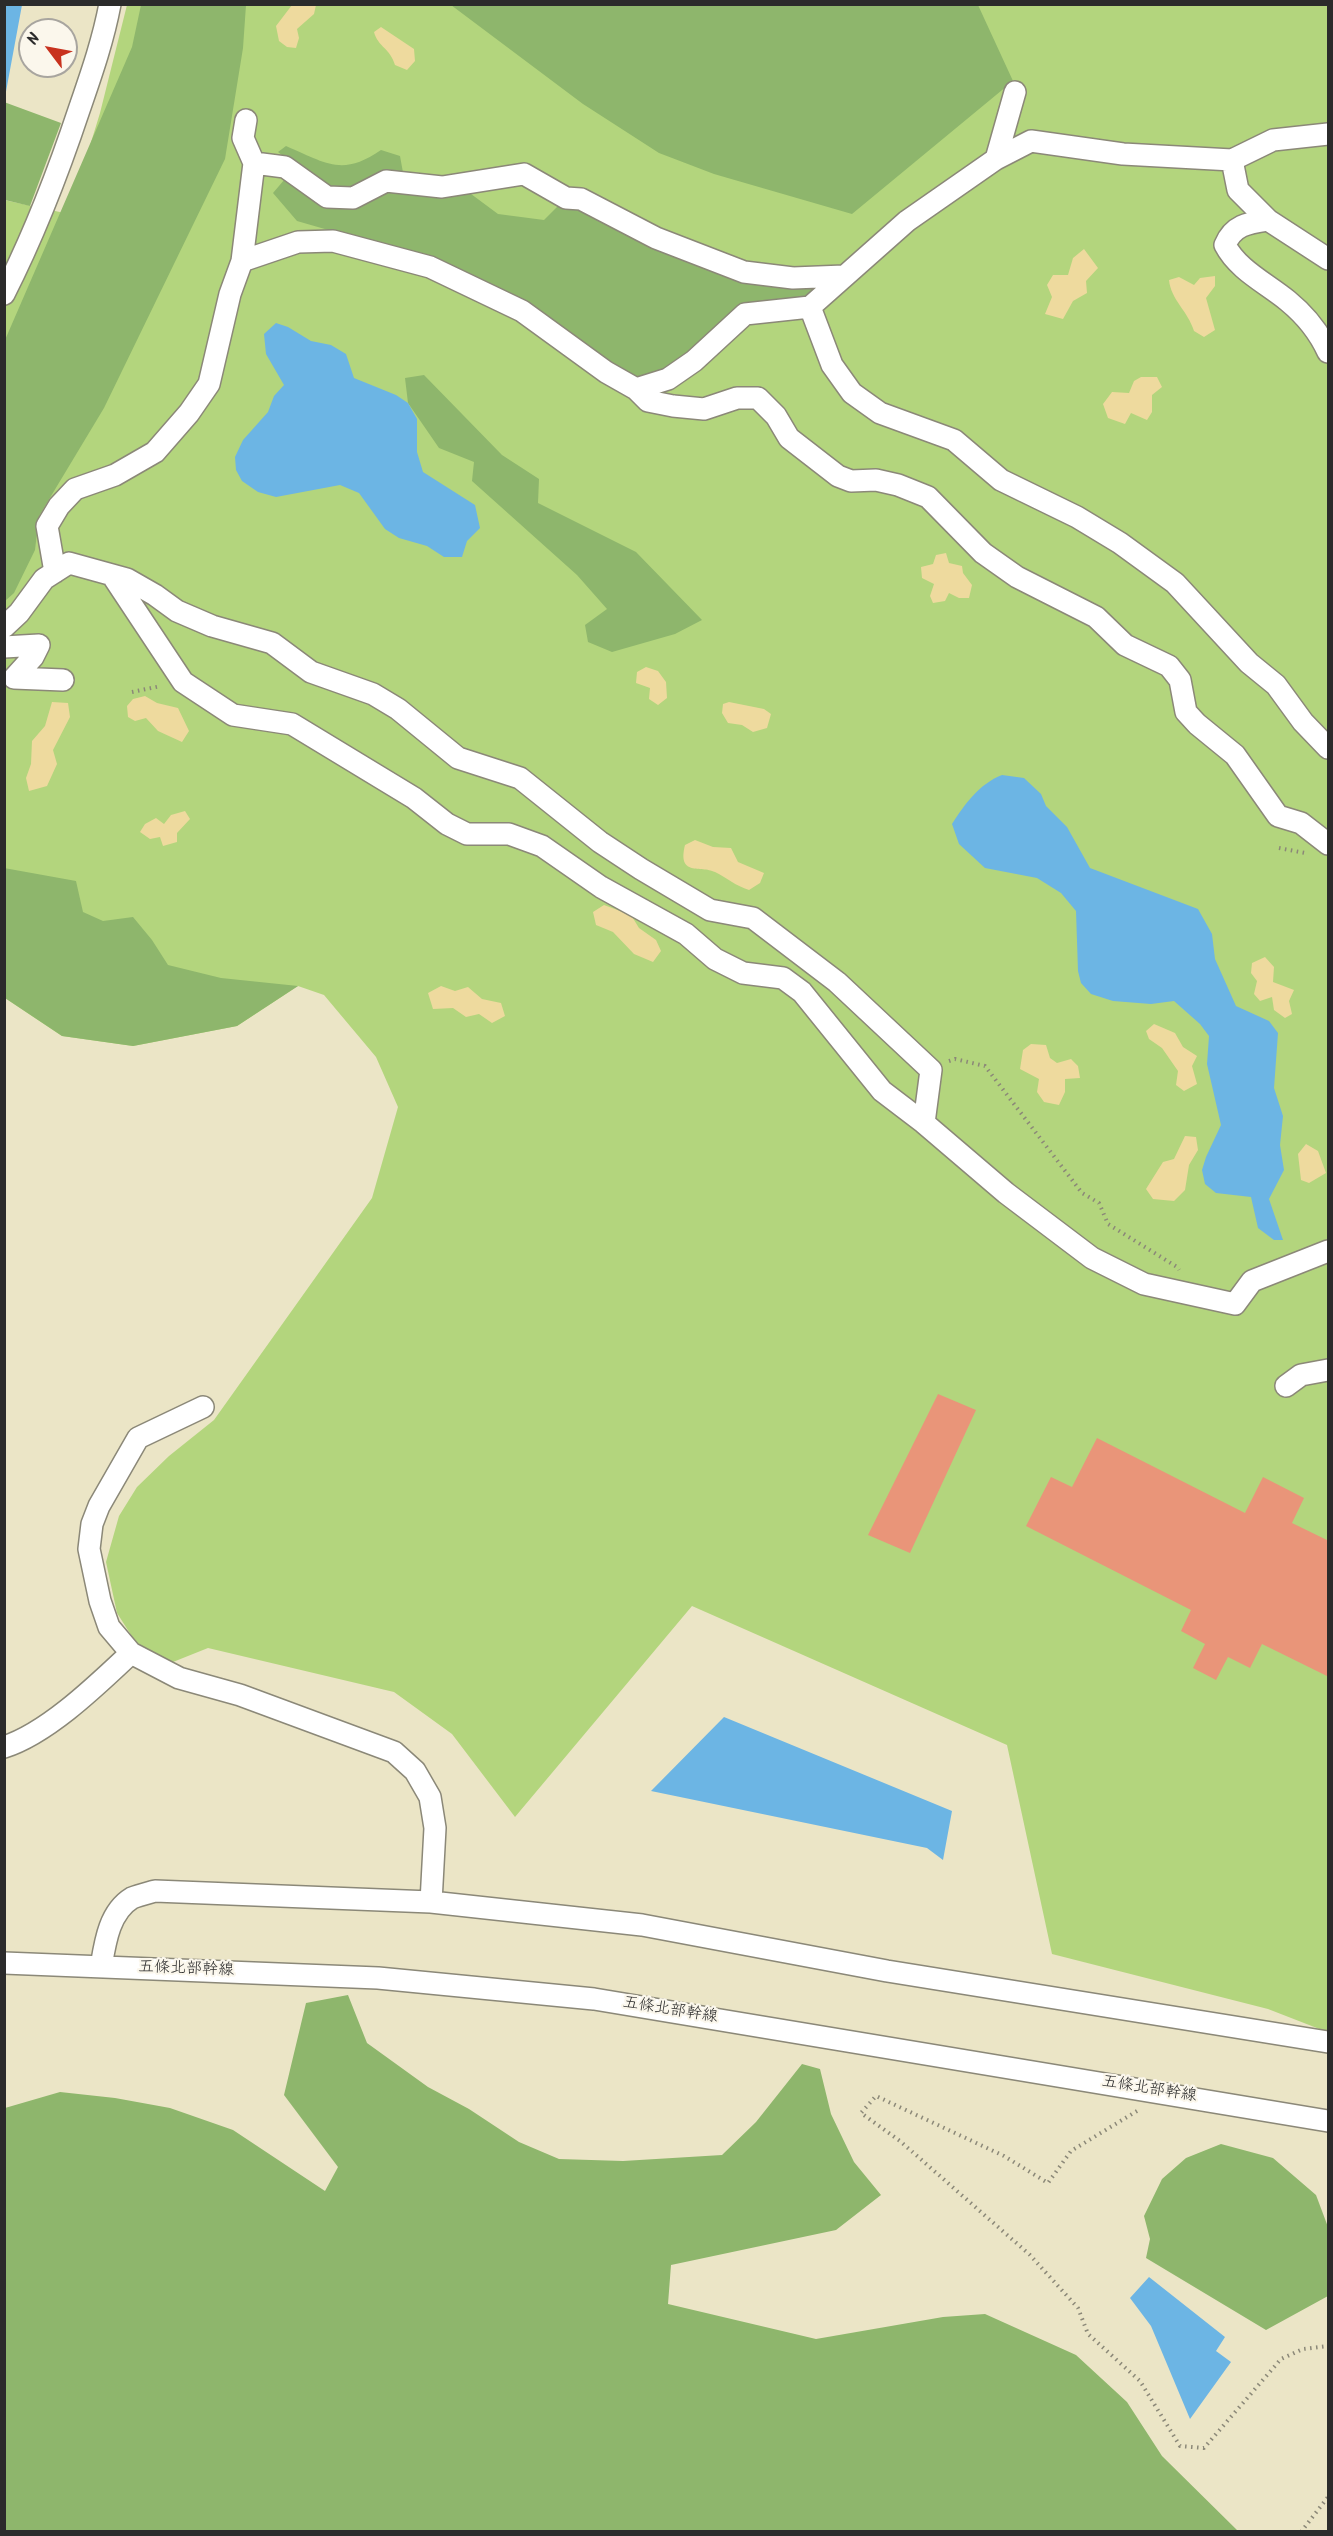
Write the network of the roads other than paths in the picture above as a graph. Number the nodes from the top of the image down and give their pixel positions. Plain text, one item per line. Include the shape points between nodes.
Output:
1 (110, 4) edge
2 (1015, 92) dead end
3 (246, 120) dead end
4 (1329, 134) edge
5 (996, 159) junction
6 (1232, 159) junction
7 (254, 163) junction
8 (1268, 220) junction
9 (1329, 260) edge
10 (242, 261) junction
11 (844, 276) junction
12 (4, 294) edge
13 (810, 307) junction
14 (1329, 352) edge
15 (636, 389) junction
16 (55, 572) junction
17 (112, 575) junction
18 (4, 627) edge
19 (4, 647) edge
20 (63, 680) dead end
21 (1329, 748) edge
22 (1329, 844) edge
23 (924, 1123) junction
24 (1329, 1251) edge
25 (1329, 1370) edge
26 (1286, 1386) dead end
27 (203, 1407) dead end
28 (131, 1653) junction
29 (4, 1747) edge
30 (431, 1902) junction
31 (4, 1964) edge
32 (101, 1967) junction
33 (1329, 2042) edge
34 (1329, 2121) edge

1 - 12 street via 104,37 64,155
2 - 5 street
3 - 7 street via 243,138
4 - 6 street via 1273,140
5 - 6 street via 1031,141 1123,154
5 - 11 street via 907,220
6 - 8 street via 1238,190
7 - 10 street
7 - 11 street via 285,167 327,197 353,198 386,181 442,187 524,174 566,198 581,200 656,238 744,272 793,278
8 - 9 street
8 - 14 street via 1244,224 1230,233 1225,245 1232,259 1288,302 1319,332
10 - 15 street via 298,242 333,241 430,267 522,311
10 - 16 street via 230,294 209,384 155,452 115,475 75,489 59,506 47,526
11 - 13 street
13 - 15 street via 745,314 677,373
13 - 21 street via 832,365 852,393 880,413 954,440 1001,480 1120,543 1175,584 1249,663 1276,685 1303,722
15 - 22 street via 648,401 704,409 737,398 758,398 776,416 789,438 838,476 851,481 876,480 898,485 928,497 983,553 1017,577 1096,616 1125,645 1169,666 1180,680 1186,712 1235,754 1278,816 1300,823
16 - 17 street via 69,563
16 - 18 street via 44,579
17 - 23 street via 183,682 233,715 292,724 467,834 509,834 542,846 601,886 686,934 715,959 743,973 783,978 802,992 882,1091
17 - 23 street via 127,579 177,611 212,626 272,643 311,672 373,694 398,709 458,758 520,778 600,842 710,910 753,918 837,982 931,1070
19 - 20 street via 39,645 14,678
23 - 24 street via 1006,1193 1092,1258 1144,1284 1235,1304 1252,1281
25 - 26 street via 1301,1375
27 - 28 street via 138,1438 92,1524 89,1550 100,1601 109,1627
28 - 29 street via 82,1699 20,1742
28 - 30 street via 179,1678 240,1695 394,1752 415,1771 430,1797 435,1828
30 - 32 street via 155,1891 132,1899 115,1916 105,1940
30 - 33 street via 642,1925 887,1971
31 - 32 street, 五條北部幹線
32 - 34 street, 五條北部幹線 via 378,1978 594,1999

